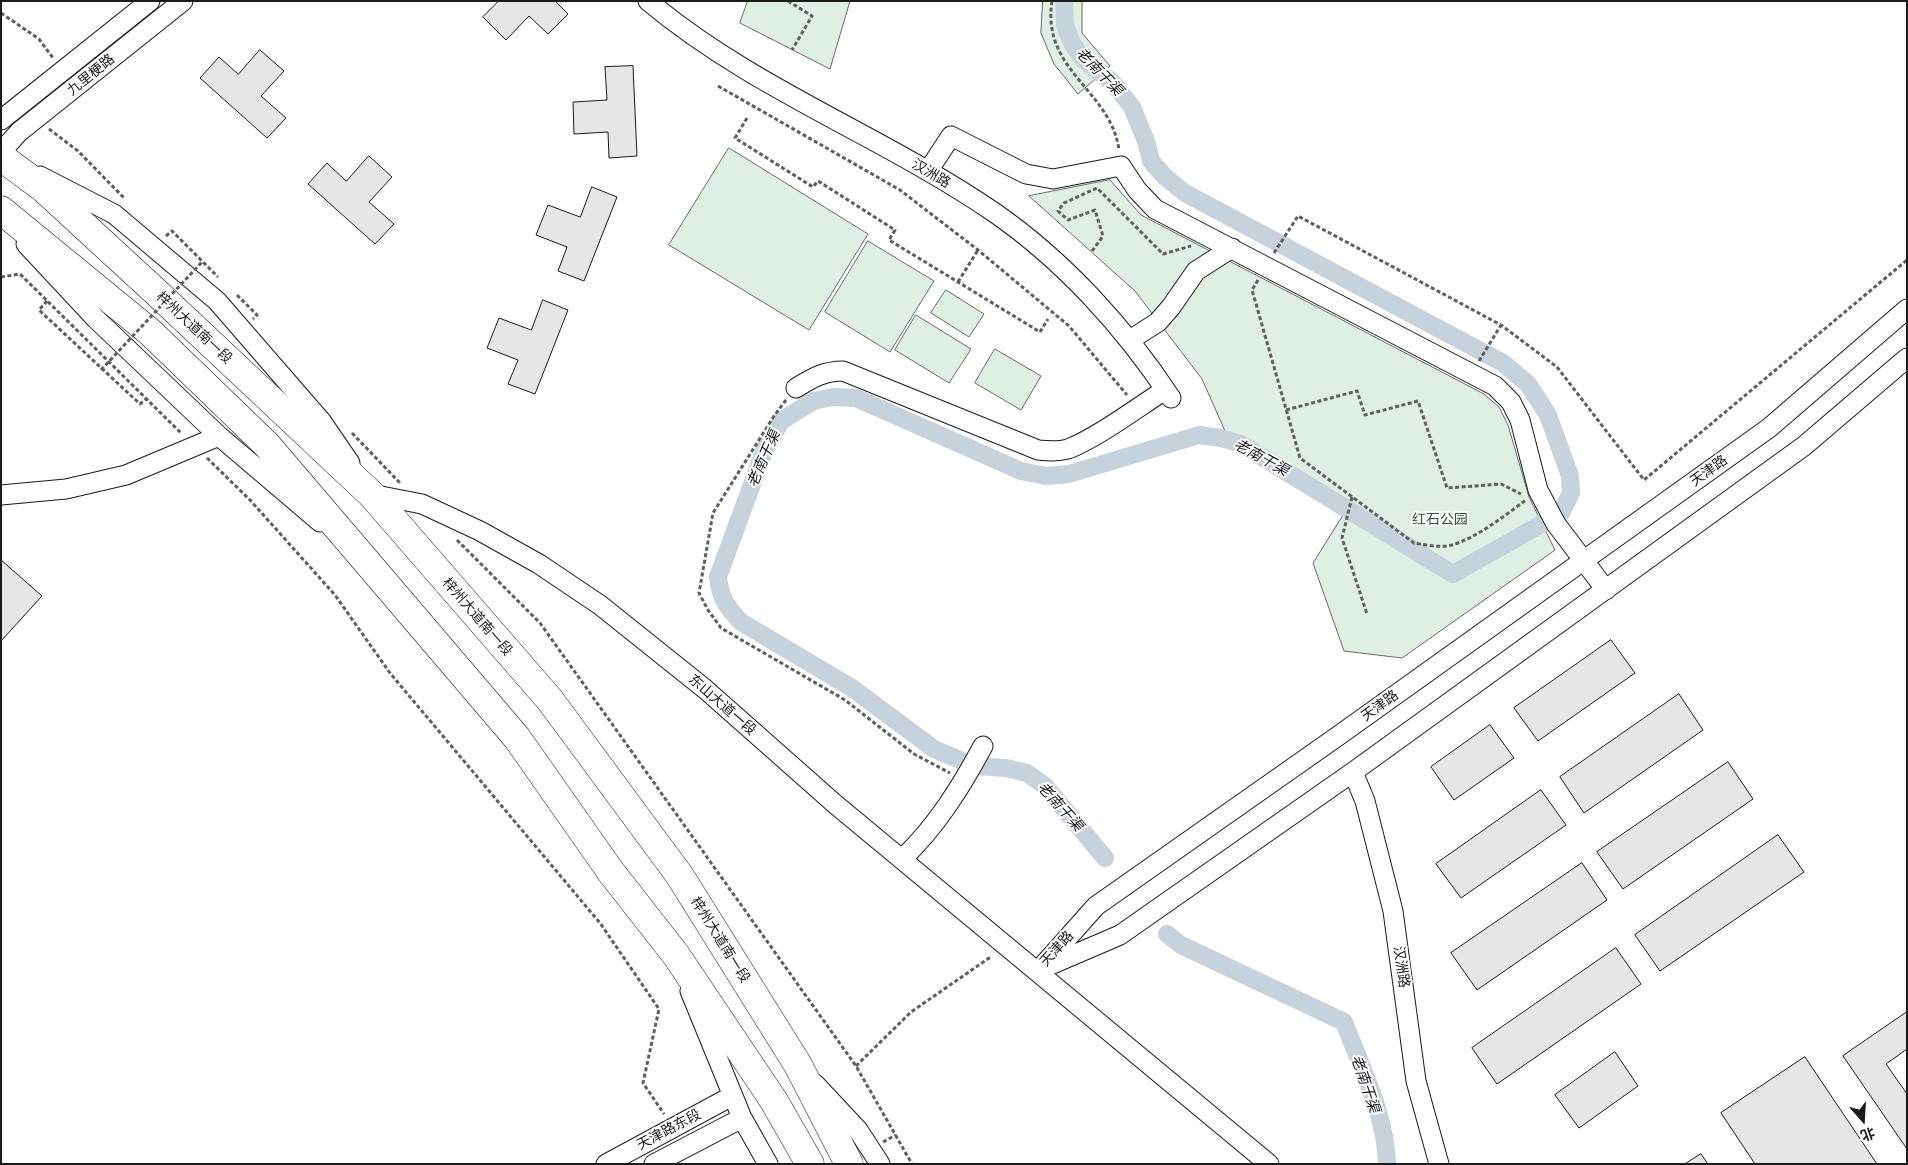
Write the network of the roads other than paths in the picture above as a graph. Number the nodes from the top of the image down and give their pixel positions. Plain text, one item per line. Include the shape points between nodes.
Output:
1 (150, 1) edge
2 (183, 1) edge
3 (648, 1) edge
4 (1, 120) edge
5 (1, 152) edge
6 (1, 156) edge
7 (928, 171) junction
8 (1, 210) edge
9 (1, 218) edge
10 (1232, 248) junction
11 (1907, 310) edge
12 (1130, 340) junction
13 (1907, 358) edge
14 (796, 388) road end
15 (219, 436) junction
16 (1, 495) edge
17 (372, 495) junction
18 (365, 561) junction
19 (1584, 562) junction
20 (1606, 590) junction
21 (983, 746) dead end
22 (1353, 772) junction
23 (902, 859) junction
24 (676, 955) junction
25 (1038, 971) junction
26 (798, 1065) junction
27 (732, 1096) junction
28 (742, 1118) junction
29 (606, 1164) edge
30 (654, 1164) edge
31 (768, 1164) edge
32 (810, 1164) edge
33 (849, 1164) edge
34 (880, 1164) edge
35 (1269, 1164) edge
36 (1439, 1164) edge

1 - 4 street, 九里梗路
2 - 5 street, 九里梗路 via 19,132
3 - 7 street, 汉洲路 via 726,60
6 - 17 highway, 梓州大道南一段 via 86,227
7 - 10 street via 951,136 1026,174 1044,178 1069,178 1121,166 1155,209
7 - 12 street, 汉洲路 via 996,214 1049,257
8 - 18 highway via 171,352 267,445
9 - 15 street via 96,319
10 - 12 street via 1196,271 1158,322
10 - 19 street via 1495,386 1512,402 1520,420 1538,490 1552,517
11 - 19 street, 天津路 via 1769,428
12 - 14 street, 汉洲路 via 1168,394 1137,408 1067,449 1038,450 843,371 816,376
13 - 20 street, 天津路 via 1804,446
15 - 16 street via 126,475 66,489
15 - 18 street
17 - 23 street, 东山大道一段 via 422,504 480,531 539,564 593,600 705,689
17 - 26 highway, 梓州大道南一段 via 550,700 680,876
18 - 24 highway via 517,738 611,872
19 - 20 street
19 - 25 street, 天津路 via 1096,906
20 - 22 street, 天津路
21 - 23 street via 925,838
22 - 25 street, 天津路 via 1120,935
22 - 36 street, 汉洲路 via 1365,801 1393,911 1416,1081
23 - 25 street, 东山大道一段
24 - 27 street
24 - 32 highway via 774,1101
25 - 35 street, 东山大道一段
26 - 33 highway, 梓州大道南一段
26 - 34 street via 858,1130
27 - 28 street
27 - 29 street, 天津路东段
28 - 30 street, 天津路东段
28 - 31 street

